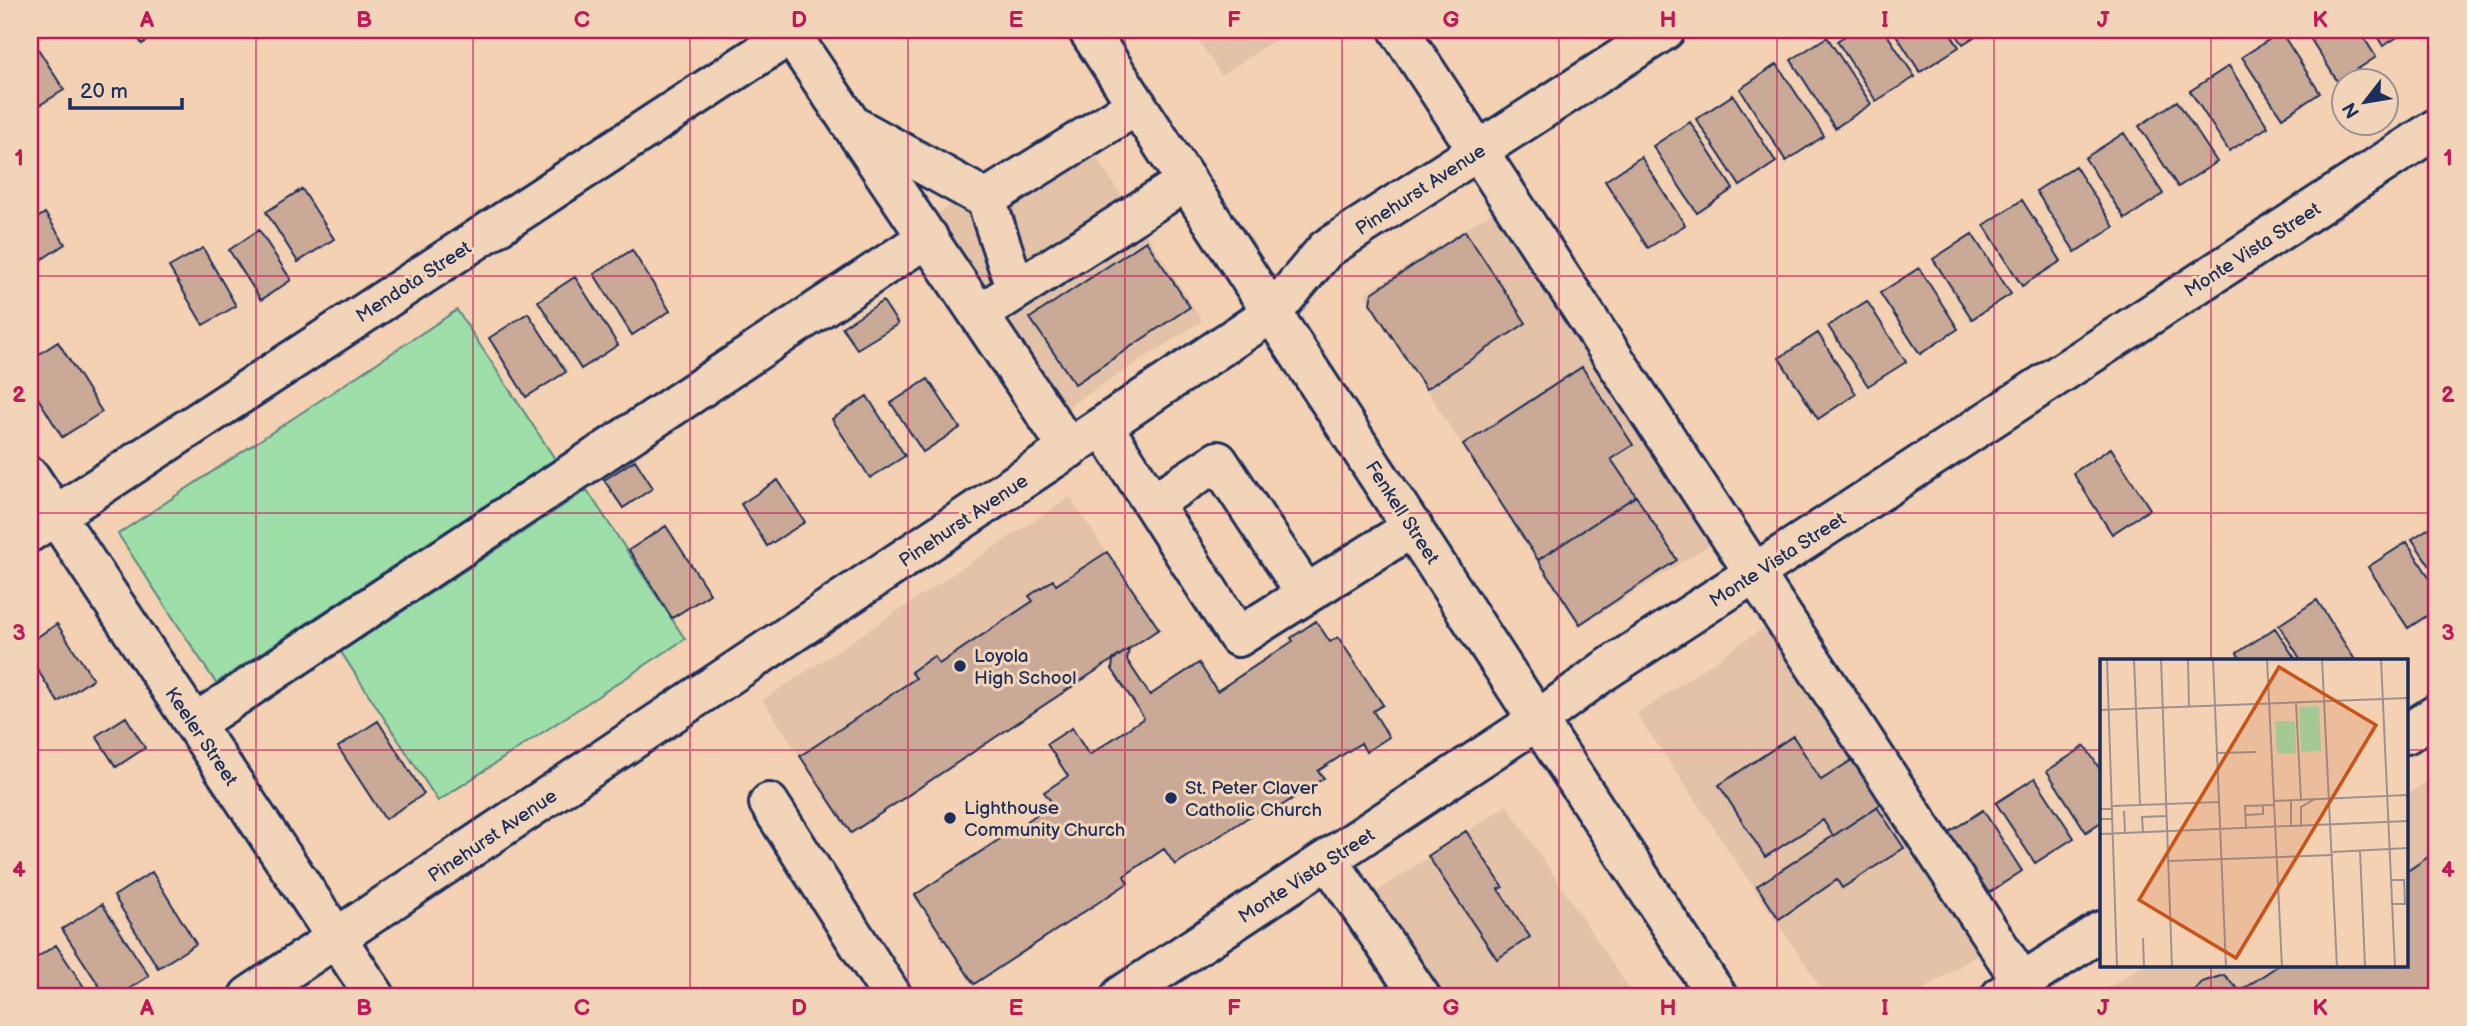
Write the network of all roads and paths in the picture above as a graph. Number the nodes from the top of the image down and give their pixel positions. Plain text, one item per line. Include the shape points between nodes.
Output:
1 (1088, 30) edge
2 (1399, 30) edge
3 (1665, 30) edge
4 (792, 31) edge
5 (1137, 105) junction
6 (853, 126) junction
7 (2437, 128) edge
8 (1476, 152) junction
9 (1187, 181) junction
10 (986, 200) junction
11 (928, 237) junction
12 (1016, 290) junction
13 (1273, 312) junction
14 (979, 314) junction
15 (1103, 426) junction
16 (1069, 449) junction
17 (30, 477) edge
18 (1153, 503) junction
19 (42, 524) edge
20 (1413, 527) junction
21 (1753, 574) junction
22 (1306, 594) junction
23 (2437, 713) edge
24 (1538, 720) junction
25 (194, 724) junction
26 (2408, 733) edge
27 (769, 803) dead end
28 (1329, 860) junction
29 (2100, 932) edge
30 (337, 939) junction
31 (2011, 989) edge
32 (248, 996) edge
33 (375, 996) edge
34 (892, 996) edge
35 (1121, 996) edge
36 (1420, 996) edge
37 (1717, 996) edge

1 - 5 street, Fenkell Street
2 - 8 street
3 - 8 street, Pinehurst Avenue
4 - 6 street
4 - 19 street, Mendota Street
5 - 9 street, Fenkell Street
5 - 10 street
6 - 10 street
6 - 11 street
7 - 21 street, Monte Vista Street
8 - 13 street, Pinehurst Avenue via 1326,249
8 - 21 street
9 - 12 street
9 - 13 street, Fenkell Street
10 - 12 street
11 - 14 street
11 - 25 street
12 - 14 street
13 - 15 street, Pinehurst Avenue
13 - 20 street, Fenkell Street
14 - 16 street
15 - 16 street, Pinehurst Avenue
15 - 18 street
16 - 30 street, Pinehurst Avenue
17 - 19 street, Keeler Street
18 - 22 street via 1218,461
18 - 22 street via 1238,637
19 - 25 street, Keeler Street
20 - 22 street
20 - 24 street, Fenkell Street
21 - 24 street, Monte Vista Street
21 - 31 street
23 - 26 street
24 - 28 street, Monte Vista Street
24 - 37 street, Fenkell Street
25 - 30 street, Keeler Street
27 - 34 street
28 - 35 street, Monte Vista Street
28 - 36 street
29 - 31 street
30 - 32 street, Pinehurst Avenue
30 - 33 street, Keeler Street

